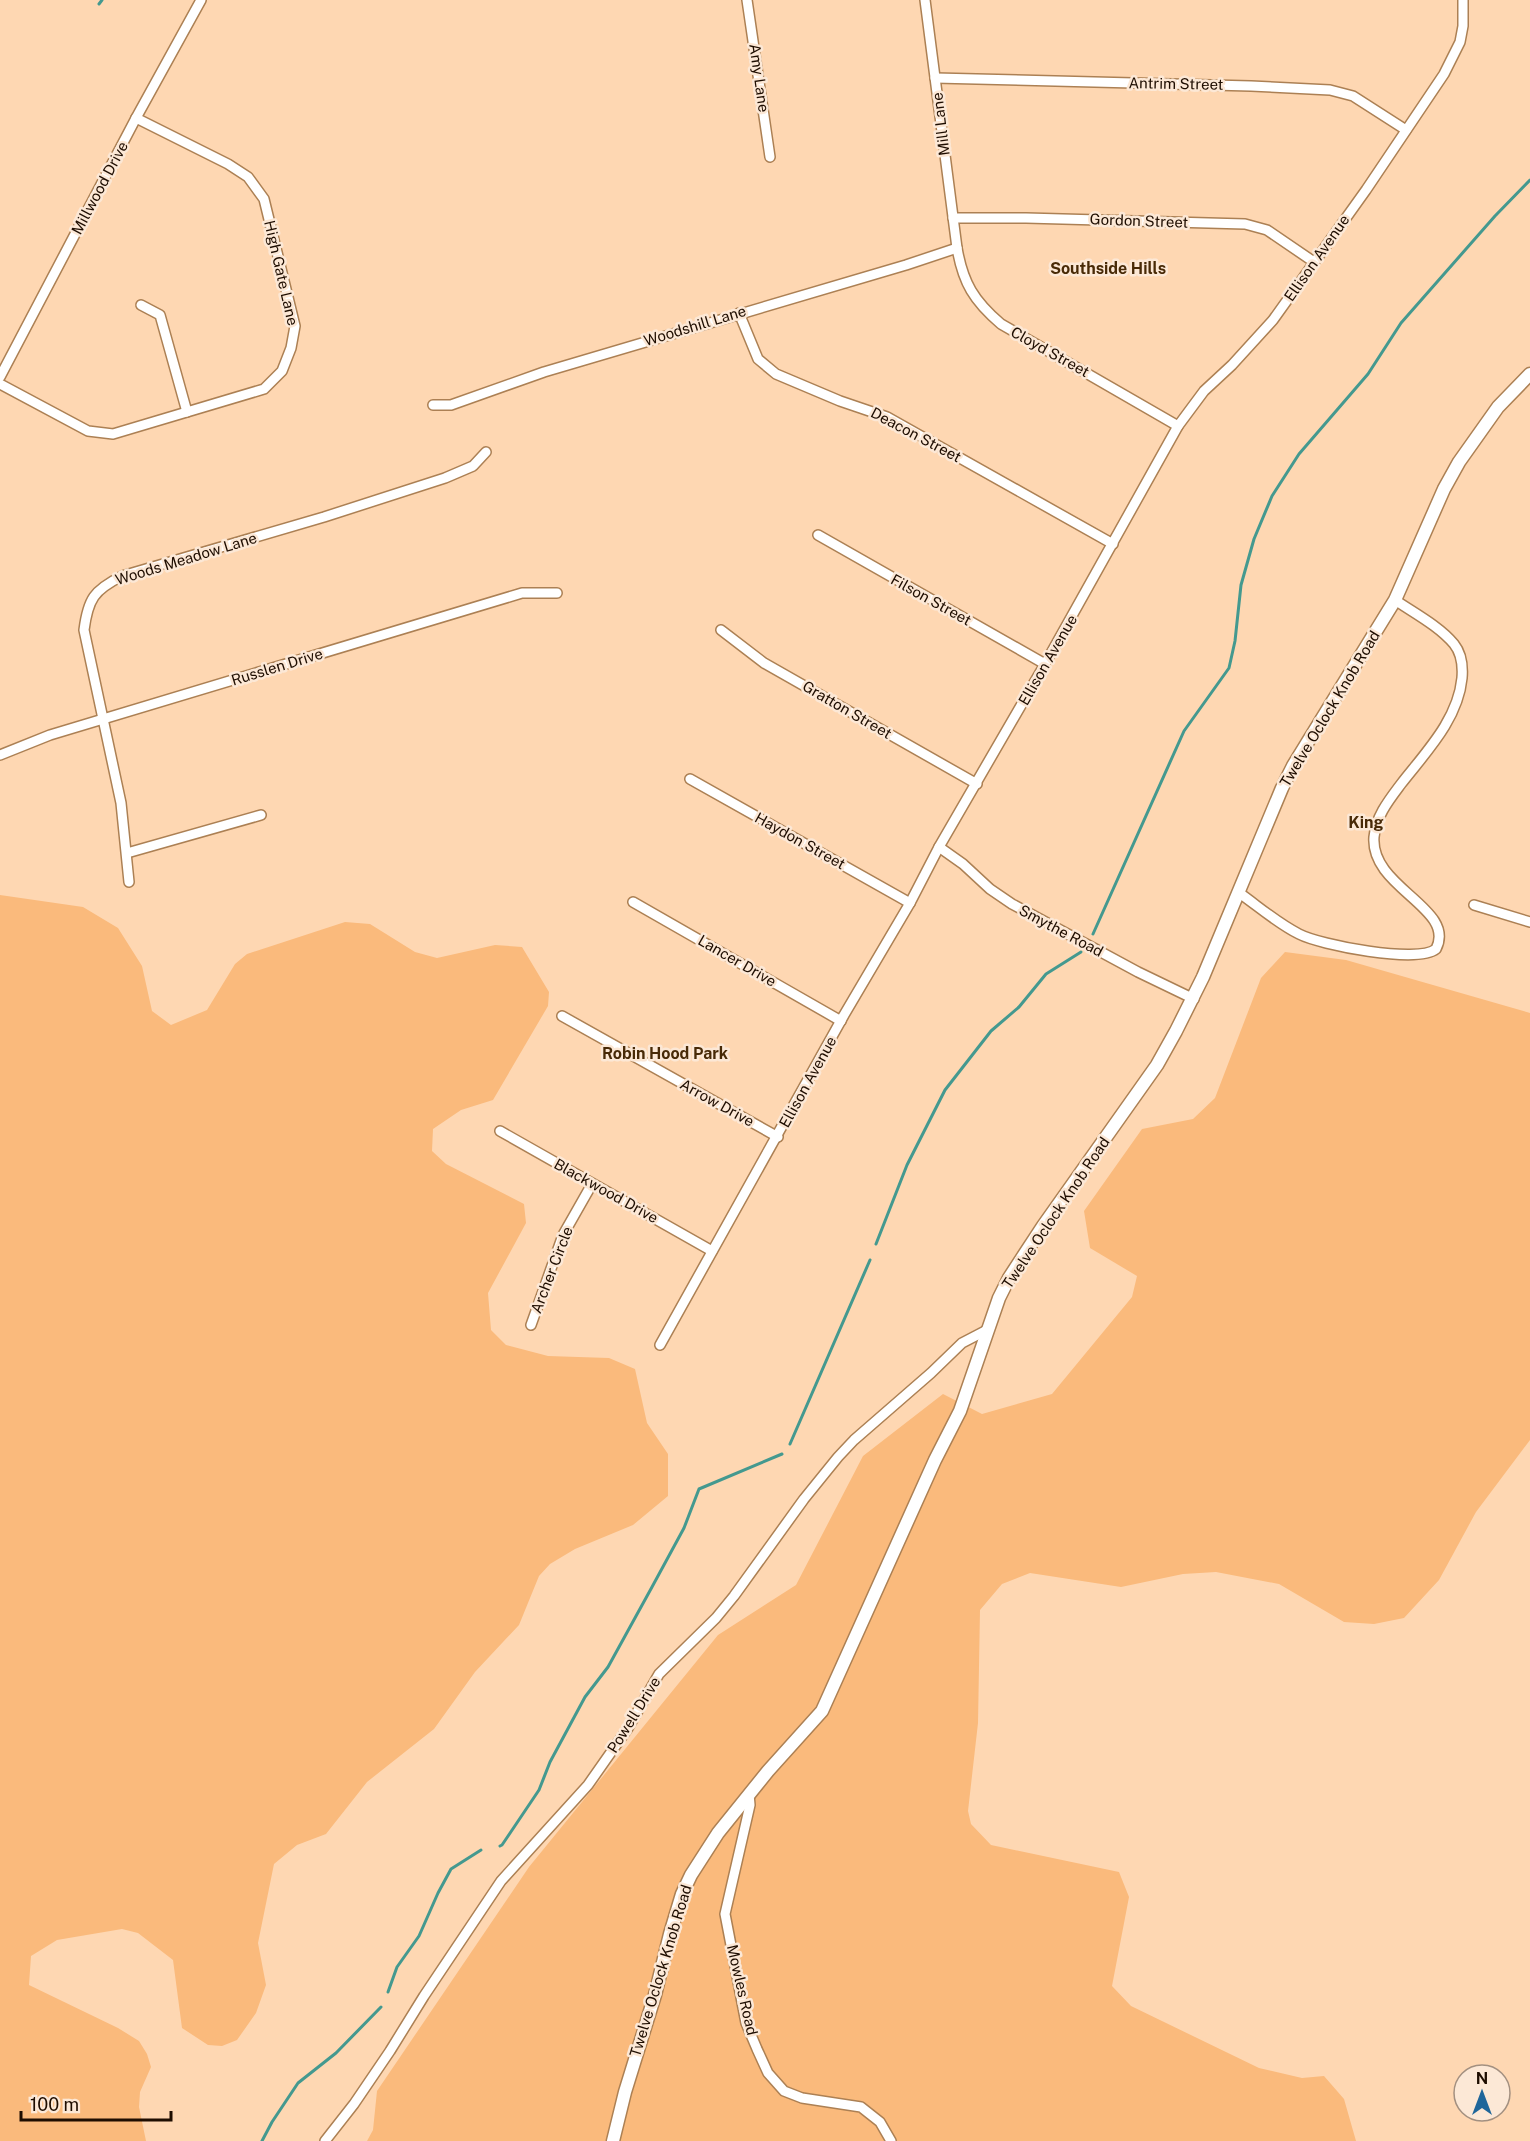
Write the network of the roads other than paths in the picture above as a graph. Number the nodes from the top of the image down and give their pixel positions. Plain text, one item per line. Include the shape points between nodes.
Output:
1 (201, 0) edge
2 (747, 0) edge
3 (925, 0) edge
4 (1463, 0) edge
5 (935, 78) junction
6 (136, 118) junction
7 (1406, 130) junction
8 (770, 157) dead end
9 (953, 218) junction
10 (957, 248) junction
11 (1314, 262) junction
12 (141, 305) dead end
13 (739, 313) junction
14 (1530, 374) edge
15 (0, 377) edge
16 (0, 384) edge
17 (433, 405) dead end
18 (187, 412) junction
19 (1178, 426) junction
20 (486, 452) dead end
21 (818, 535) dead end
22 (1113, 544) junction
23 (557, 593) dead end
24 (1395, 600) junction
25 (721, 630) dead end
26 (1045, 664) junction
27 (104, 719) junction
28 (0, 755) edge
29 (690, 779) dead end
30 (977, 784) junction
31 (261, 815) dead end
32 (939, 847) junction
33 (127, 853) junction
34 (129, 882) dead end
35 (1238, 891) junction
36 (633, 902) dead end
37 (910, 903) junction
38 (1474, 905) dead end
39 (1530, 922) edge
40 (1194, 999) junction
41 (562, 1016) dead end
42 (841, 1021) junction
43 (500, 1131) dead end
44 (778, 1137) junction
45 (592, 1184) junction
46 (712, 1251) junction
47 (531, 1325) dead end
48 (987, 1330) junction
49 (660, 1345) dead end
50 (749, 1794) junction
51 (325, 2141) edge
52 (613, 2141) edge
53 (891, 2141) edge

1 - 6 street, Millwood Drive
2 - 8 street, Amy Lane
3 - 5 street, Mill Lane
4 - 7 street, Ellison Avenue via 1463,26 1454,56
5 - 7 street, Antrim Street via 1330,90 1353,96
5 - 9 street, Mill Lane
6 - 15 street, Millwood Drive
6 - 18 street, High Gate Lane via 248,177 264,199 295,326 282,371 264,389
7 - 11 street, Ellison Avenue
9 - 10 street, Mill Lane
9 - 11 street, Gordon Street via 1245,224 1267,230
10 - 13 street, Woodshill Lane
10 - 19 street, Cloyd Street via 970,291 1001,324
11 - 19 street, Ellison Avenue via 1273,320 1204,391
12 - 18 street via 160,315
13 - 17 street, Woodshill Lane via 544,372 451,405
13 - 22 street, Deacon Street via 758,359 776,374 887,417
14 - 24 street, Twelve Oclock Knob Road via 1498,407 1459,462
16 - 18 street, High Gate Lane via 88,431 113,435
19 - 22 street, Ellison Avenue
20 - 27 street, Woods Meadow Lane via 474,466 445,478 106,584 91,601 84,630
21 - 26 street, Filson Street
22 - 26 street, Ellison Avenue
23 - 27 street, Russlen Drive via 522,593
24 - 35 street, Twelve Oclock Knob Road via 1293,766
24 - 35 street via 1453,642 1462,659 1457,700 1449,718 1381,813 1374,838 1385,873 1435,920 1440,936 1436,949 1427,954 1394,955 1313,940 1289,928
25 - 30 street, Gratton Street via 764,663
26 - 30 street, Ellison Avenue
27 - 28 street, Russlen Drive
27 - 33 street, Woods Meadow Lane
29 - 37 street, Haydon Street
30 - 32 street, Ellison Avenue
31 - 33 street
32 - 37 street, Ellison Avenue
32 - 40 street, Smythe Road via 1011,904
33 - 34 street, Woods Meadow Lane
35 - 40 street, Twelve Oclock Knob Road
36 - 42 street, Lancer Drive
37 - 42 street, Ellison Avenue
38 - 39 street
40 - 48 street, Twelve Oclock Knob Road via 1158,1065 1009,1278
41 - 44 street, Arrow Drive
42 - 44 street, Ellison Avenue
43 - 45 street, Blackwood Drive
44 - 46 street, Ellison Avenue
45 - 46 street, Blackwood Drive
45 - 47 street, Archer Circle via 563,1234
46 - 49 street, Ellison Avenue
48 - 50 street, Twelve Oclock Knob Road via 960,1411 822,1711
48 - 51 street, Powell Drive via 962,1343 838,1456 716,1618 659,1674 588,1785 501,1881 384,2060
50 - 52 street, Twelve Oclock Knob Road via 702,1856 682,1894
50 - 53 street, Mowles Road via 750,1805 725,1914 746,2023 768,2073 784,2091 802,2098 861,2107 880,2122

